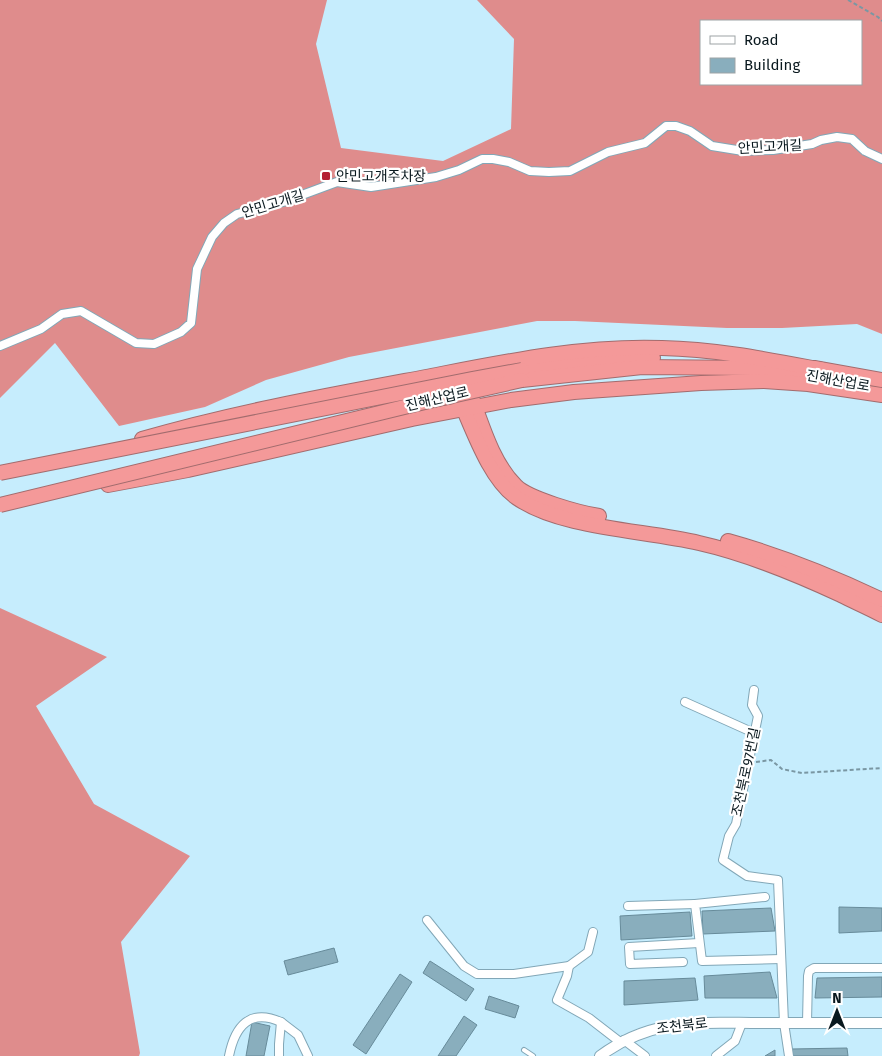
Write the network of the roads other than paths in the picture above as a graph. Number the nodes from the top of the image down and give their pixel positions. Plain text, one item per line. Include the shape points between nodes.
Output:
1 (882, 159) edge
2 (0, 346) edge
3 (661, 357) junction
4 (696, 358) junction
5 (453, 372) junction
6 (522, 375) junction
7 (882, 380) edge
8 (882, 390) edge
9 (882, 395) edge
10 (511, 400) junction
11 (469, 408) junction
12 (436, 414) junction
13 (480, 435) junction
14 (83, 457) junction
15 (0, 473) edge
16 (6, 503) edge
17 (882, 600) edge
18 (882, 615) edge
19 (754, 690) dead end
20 (685, 702) dead end
21 (754, 733) junction
22 (765, 897) dead end
23 (695, 904) junction
24 (628, 906) dead end
25 (427, 920) dead end
26 (593, 932) dead end
27 (700, 943) junction
28 (781, 959) junction
29 (683, 962) dead end
30 (569, 966) junction
31 (882, 968) edge
32 (281, 1022) junction
33 (742, 1023) junction
34 (784, 1023) junction
35 (807, 1023) junction
36 (882, 1023) edge
37 (622, 1041) junction
38 (524, 1050) dead end
39 (229, 1056) edge
40 (279, 1056) edge
41 (308, 1056) edge
42 (533, 1056) edge
43 (600, 1056) edge
44 (645, 1056) edge
45 (716, 1056) edge
46 (789, 1056) edge

1 - 2 street, 안민고개길 via 865,151 852,139 837,137 773,150 743,151 712,146 690,131 666,126 645,143 608,152 570,170 530,171 509,162 482,159 436,177 371,187 337,182 237,214 224,223 212,237 197,269 191,323 168,339 154,344 136,343 80,311 62,314 40,329
3 - 4 highway, 진해산업로
3 - 5 highway via 618,348 505,361
3 - 6 highway, 진해산업로 via 584,361
4 - 7 highway, 진해산업로 via 754,360
4 - 8 highway, 진해산업로
5 - 11 highway via 467,385
5 - 14 highway, bridge via 271,406
6 - 14 highway, 진해산업로, bridge
6 - 16 highway, 진해산업로, bridge via 429,401
9 - 10 highway via 764,381 574,392
10 - 11 highway
10 - 13 highway via 486,419
11 - 12 highway
11 - 13 highway
12 - 13 highway via 456,417
12 - 16 highway, bridge via 188,470
13 - 17 highway via 517,488 550,504 590,515 730,541 792,560
13 - 18 highway via 497,478 516,498 538,510 578,522 699,542 816,583
14 - 15 highway, 진해산업로, bridge
19 - 21 street, 조천북로97번길 via 752,705 758,716
20 - 21 street
21 - 28 street, 조천북로97번길 via 736,824 729,836 723,860 747,876 778,880
22 - 23 street
23 - 24 street
23 - 27 street
25 - 30 street via 464,966 477,974 514,974
26 - 30 street via 588,952
27 - 28 street via 702,961
27 - 29 street via 629,948 630,964
28 - 34 street, 조천북로97번길
30 - 37 street via 557,1000
31 - 35 street via 814,968 809,971
32 - 39 street via 272,1018 251,1018 239,1027
32 - 40 street
32 - 41 street via 298,1035
33 - 34 street, 조천북로
33 - 37 street, 조천북로 via 671,1025
33 - 45 street via 735,1041
34 - 35 street, 조천북로
34 - 46 street, 조천북로97번길
35 - 36 street, 조천북로
37 - 43 street, 조천북로
37 - 44 street
38 - 42 lane

